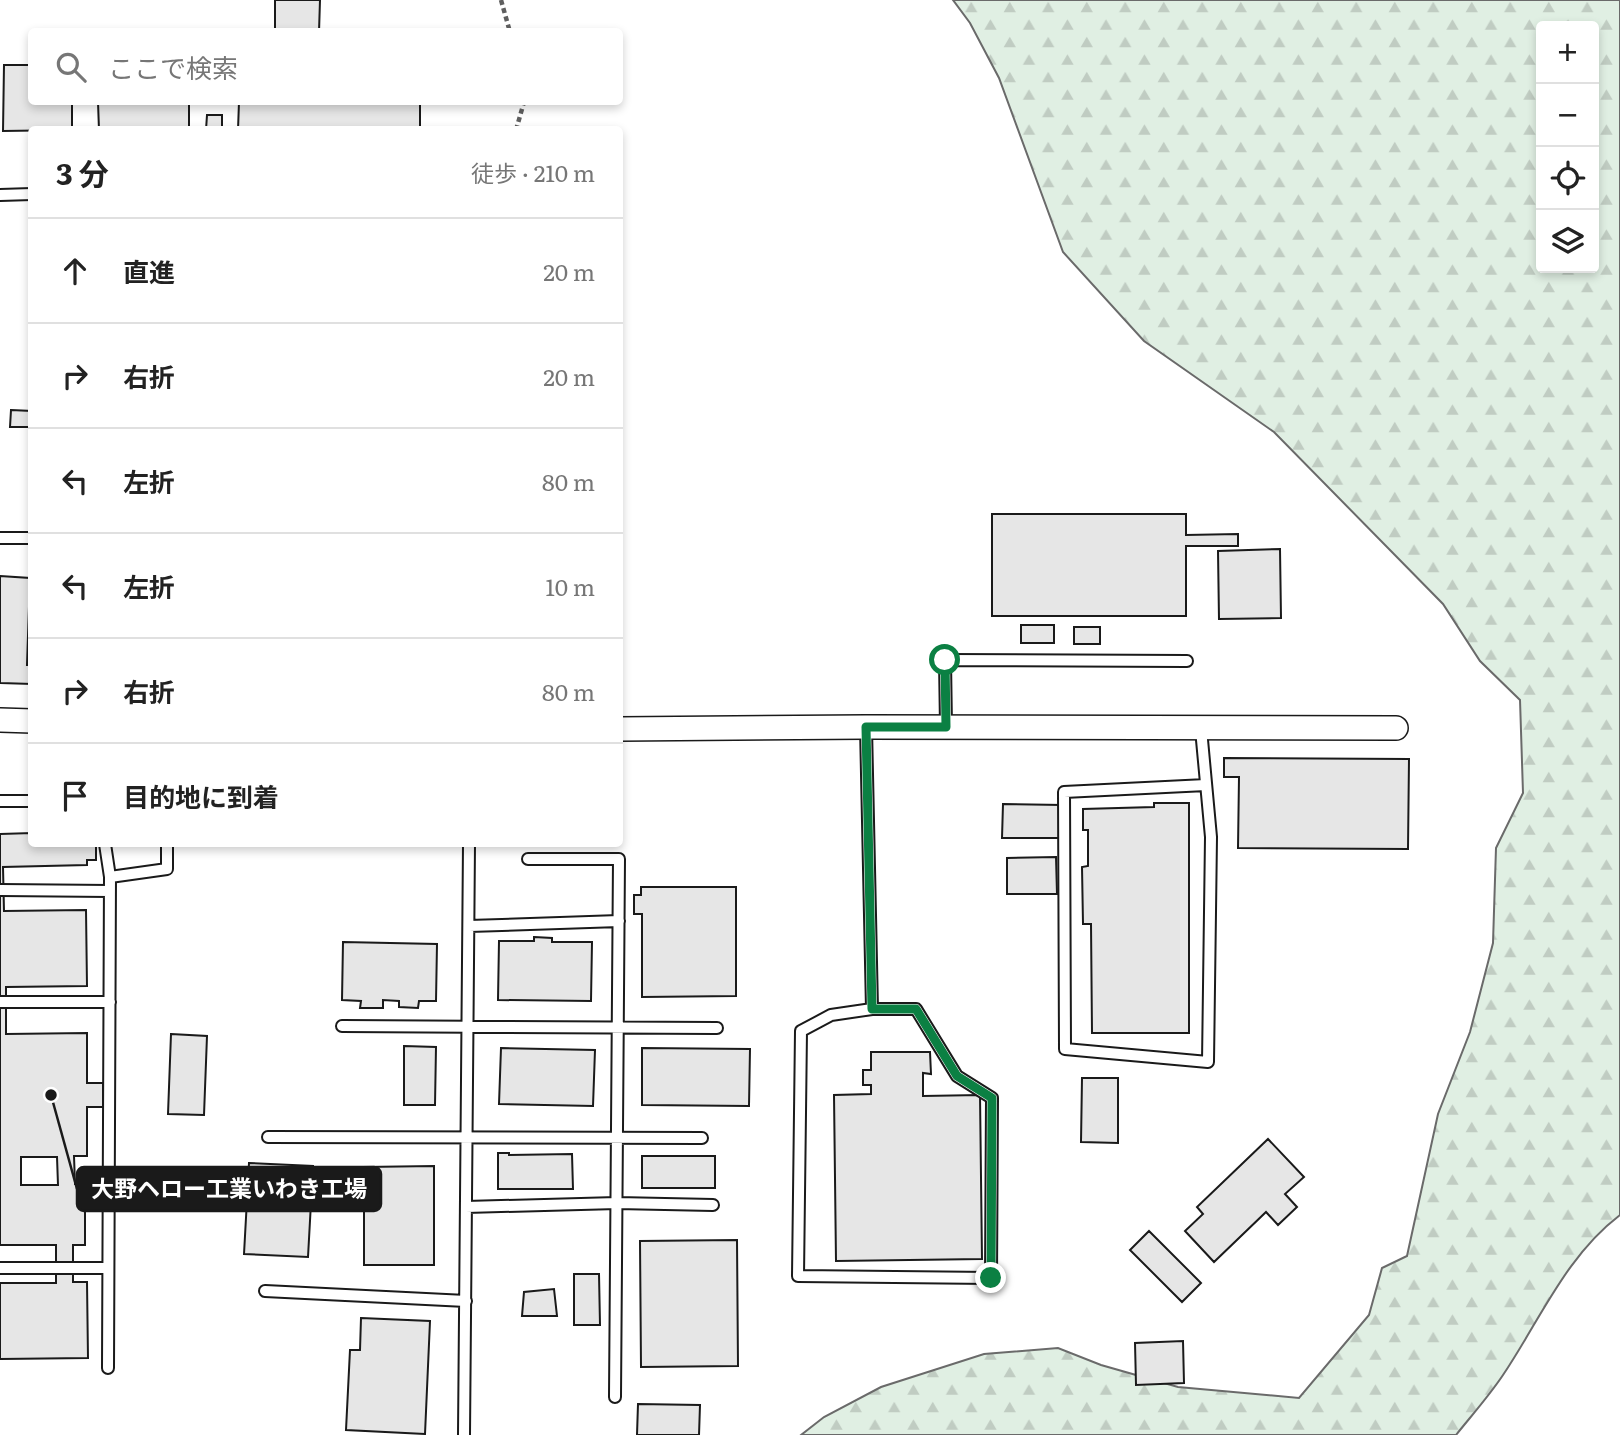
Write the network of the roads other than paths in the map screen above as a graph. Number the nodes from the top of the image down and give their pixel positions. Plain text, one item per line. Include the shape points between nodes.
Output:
1 (28, 194) edge
2 (0, 195) edge
3 (0, 538) edge
4 (28, 538) edge
5 (1187, 661) dead end
6 (0, 720) edge
7 (28, 721) edge
8 (866, 727) junction
9 (946, 727) junction
10 (1396, 728) dead end
11 (623, 729) edge
12 (1201, 729) junction
13 (1206, 785) junction
14 (0, 801) edge
15 (28, 801) edge
16 (105, 847) edge
17 (167, 847) edge
18 (469, 847) edge
19 (528, 859) dead end
20 (110, 877) junction
21 (0, 890) edge
22 (110, 891) junction
23 (618, 921) junction
24 (468, 926) junction
25 (0, 1002) edge
26 (110, 1002) junction
27 (872, 1009) junction
28 (342, 1026) dead end
29 (468, 1026) junction
30 (618, 1027) junction
31 (716, 1028) dead end
32 (268, 1137) dead end
33 (467, 1138) junction
34 (617, 1138) junction
35 (702, 1138) dead end
36 (617, 1203) junction
37 (713, 1206) dead end
38 (466, 1207) junction
39 (0, 1268) edge
40 (108, 1268) junction
41 (265, 1291) dead end
42 (466, 1301) junction
43 (108, 1368) dead end
44 (615, 1397) dead end
45 (464, 1435) edge

1 - 2 lane
3 - 4 lane
5 - 9 lane via 945,660
6 - 7 street
8 - 9 street
8 - 11 street
8 - 27 lane
9 - 12 street
10 - 12 street
12 - 13 lane
13 - 13 lane via 1064,792 1065,1049 1208,1062 1211,837
14 - 15 lane
16 - 20 lane
17 - 20 lane via 167,869
18 - 24 lane
19 - 23 lane via 619,859
20 - 22 lane
21 - 22 lane
22 - 26 lane
23 - 24 lane
23 - 30 lane
24 - 29 lane
25 - 26 lane
26 - 40 lane
27 - 27 lane via 916,1009 957,1076 992,1098 991,1278 798,1276 801,1031 831,1015
28 - 29 lane
29 - 30 lane
29 - 33 lane
30 - 31 lane
30 - 34 lane
32 - 33 lane
33 - 34 lane
33 - 38 lane
34 - 35 lane
34 - 36 lane
36 - 37 lane
36 - 38 lane
36 - 44 lane
38 - 42 lane
39 - 40 lane
40 - 43 lane
41 - 42 lane
42 - 45 lane

